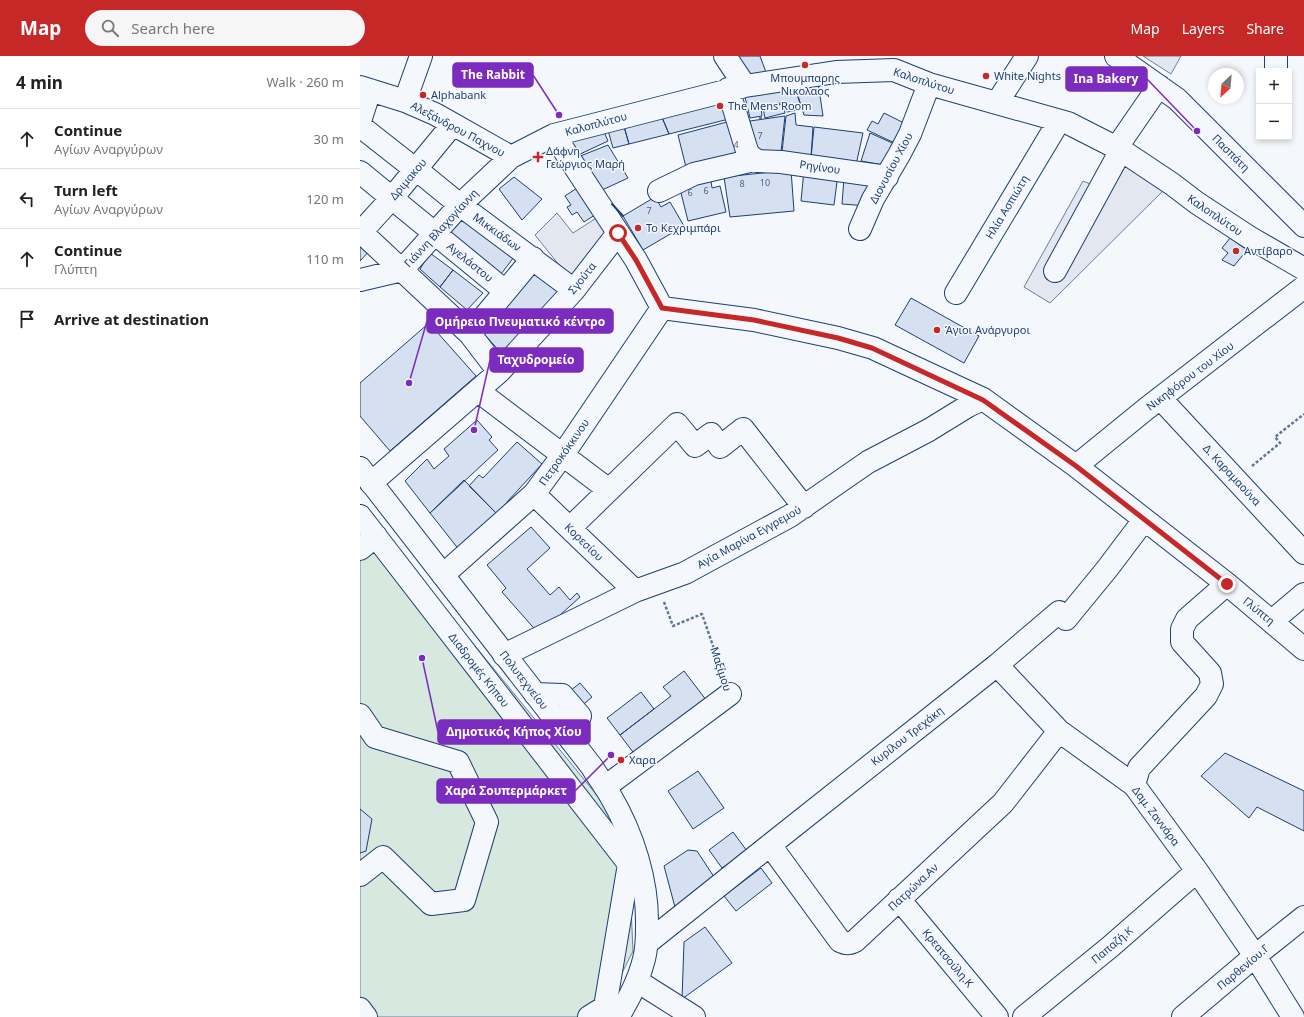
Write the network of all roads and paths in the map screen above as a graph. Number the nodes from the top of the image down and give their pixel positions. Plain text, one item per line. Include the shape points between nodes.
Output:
1 (421, 56) edge
2 (725, 56) edge
3 (1027, 56) edge
4 (1116, 56) edge
5 (1276, 56) edge
6 (897, 63) edge
7 (1276, 68) edge
8 (929, 84) junction
9 (1159, 86) junction
10 (365, 88) edge
11 (737, 88) junction
12 (405, 101) junction
13 (997, 103) junction
14 (360, 120) edge
15 (1059, 121) junction
16 (453, 124) junction
17 (360, 126) edge
18 (554, 135) junction
19 (1119, 149) junction
20 (511, 157) junction
21 (754, 160) junction
22 (360, 172) edge
23 (419, 172) junction
24 (887, 177) junction
25 (659, 191) dead end
26 (392, 198) junction
27 (460, 205) junction
28 (1304, 226) edge
29 (860, 229) dead end
30 (361, 232) edge
31 (618, 233) junction
32 (435, 234) junction
33 (533, 258) junction
34 (402, 270) junction
35 (1304, 270) edge
36 (1055, 271) dead end
37 (360, 280) edge
38 (1304, 287) edge
39 (574, 290) junction
40 (506, 292) junction
41 (956, 293) dead end
42 (662, 308) junction
43 (470, 334) junction
44 (499, 372) junction
45 (478, 391) junction
46 (1160, 398) junction
47 (983, 400) junction
48 (1304, 414) edge
49 (562, 456) junction
50 (1076, 466) junction
51 (366, 476) edge
52 (1236, 479) junction
53 (609, 490) junction
54 (534, 494) junction
55 (804, 507) junction
56 (360, 516) edge
57 (1144, 520) junction
58 (570, 528) junction
59 (368, 542) edge
60 (1304, 553) edge
61 (443, 575) junction
62 (657, 583) junction
63 (1227, 584) junction
64 (635, 591) junction
65 (1304, 594) edge
66 (1272, 621) junction
67 (1304, 649) edge
68 (504, 655) junction
69 (997, 665) junction
70 (730, 694) joint
71 (360, 715) edge
72 (1059, 731) junction
73 (1134, 785) junction
74 (605, 787) junction
75 (770, 845) junction
76 (1197, 871) junction
77 (360, 875) edge
78 (899, 899) junction
79 (1304, 917) edge
80 (647, 944) junction
81 (1255, 956) junction
82 (637, 981) junction
83 (360, 1009) edge
84 (622, 1011) edge
85 (366, 1017) edge
86 (589, 1017) edge
87 (694, 1017) edge
88 (997, 1017) edge
89 (1024, 1017) edge
90 (1183, 1017) edge
91 (1293, 1017) edge

1 - 12 street
2 - 11 street
3 - 13 street
4 - 9 street, Πασπάτη
5 - 7 street
6 - 8 street, Καλοπλύτου
6 - 11 street, Καλοπλύτου
8 - 13 street, Καλοπλύτου
8 - 24 street, Διονυσίου Χίου via 910,134
9 - 19 street
9 - 28 street, Πασπάτη via 1177,99
10 - 12 street, Αλεξάνδρου Παχνου
10 - 14 street
11 - 18 street, Καλοπλύτου
11 - 21 street via 748,154
12 - 16 street, Αλεξάνδρου Παχνου
13 - 15 street, Καλοπλύτου
15 - 19 street, Καλοπλύτου
15 - 41 street, Ηλία Ασπιώτη
16 - 20 street, Αλεξάνδρου Παχνου
16 - 23 street, Δριμακου
17 - 23 street, Μικκιάδων
18 - 20 street, Καλοπλύτου
18 - 31 street
19 - 35 street, Καλοπλύτου via 1196,203
19 - 36 street
20 - 27 street, Γιάννη Βλαχογίαννη
21 - 24 street, Ρηγίνου
21 - 25 street, Ρηγίνου via 694,174
22 - 26 street, Αγελάστου
23 - 26 street, Δριμακου
23 - 27 street, Μικκιάδων
24 - 29 street, Διονυσίου Χίου via 873,199
26 - 30 street, Δριμακου
26 - 32 street, Αγελάστου
27 - 32 street, Γιάννη Βλαχογίαννη
27 - 33 street, Μικκιάδων
30 - 34 street
31 - 39 street, Σγούτα
31 - 42 street
32 - 34 street, Γιάννη Βλαχογίαννη
32 - 40 street, Αγελάστου
33 - 39 street, Μικκιάδων
33 - 40 street
34 - 37 street, Γιάννη Βλαχογίαννη
34 - 43 street
38 - 46 street, Νικηφόρου του Χίου
39 - 44 street, Σγούτα
40 - 43 street
42 - 47 street, Γλύπτη via 754,320 838,338 872,348
42 - 49 street, Πετροκόκκινου
43 - 44 street
44 - 45 street, Σγούτα
45 - 49 street
45 - 51 street, Σγούτα
46 - 50 street, Νικηφόρου του Χίου
46 - 52 street, Δ. Καραμαούνα
47 - 50 street, Γλύπτη
47 - 55 street, Αγία Μαρίνα Εγγρεμού via 868,462
48 - 52 path via 1276,437 1280,443
49 - 53 street
49 - 54 street, Πετροκόκκινου
50 - 57 street, Γλύπτη
51 - 61 street, Πολυτεχνείου
52 - 60 street, Δ. Καραμαούνα
53 - 55 street via 677,424 695,446 711,434 720,447 743,429
53 - 58 street
54 - 58 street, Κορεσίου
54 - 61 street, Πετροκόκκινου
55 - 62 street, Αγία Μαρίνα Εγγρεμού via 685,573
56 - 59 street, Διαδρομές Κήπου
57 - 63 street, Γλύπτη
57 - 69 street, Κυρίλου Τρεχάκη via 1066,619 1059,612
58 - 64 street, Κορεσίου
59 - 86 street, Διαδρομές Κήπου via 629,864 605,1007
61 - 68 street, Πολυτεχνείου
62 - 64 street, Αγία Μαρίνα Εγγρεμού
62 - 70 path, Μαξίμου via 673,626 702,614
63 - 66 street, Γλύπτη
63 - 73 street via 1187,619 1182,629 1182,642 1210,673 1212,684 1206,696 1139,768
64 - 68 street, Αγία Μαρίνα Εγγρεμού
65 - 66 street
66 - 67 street, Γλύπτη
68 - 74 street, Πολυτεχνείου
69 - 72 street, Δαμ. Ζαννάρα
69 - 75 street, Κυρίλου Τρεχάκη
70 - 74 street, Μαξίμου
71 - 77 street via 375,737 458,762 487,822 464,900 430,904 383,857
72 - 73 street, Δαμ. Ζαννάρα
72 - 78 street, Πατρώνα.Αν via 1003,802
73 - 76 street, Δαμ. Ζαννάρα
74 - 80 street, Πολυτεχνείου via 636,854 648,914
75 - 78 street, Πατρώνα.Αν via 840,941 850,944 855,941
75 - 80 street, Κυρίλου Τρεχάκη
76 - 81 street, Δαμ. Ζαννάρα
76 - 89 street, Παπαζή.Κ
78 - 88 street, Κρεατσούλη.Κ
79 - 81 street, Παρθενίου.Γ
80 - 82 street, Πολυτεχνείου
81 - 90 street, Παρθενίου.Γ
81 - 91 street, Δαμ. Ζαννάρα
82 - 84 street, Πολυτεχνείου
82 - 87 street
83 - 85 street

